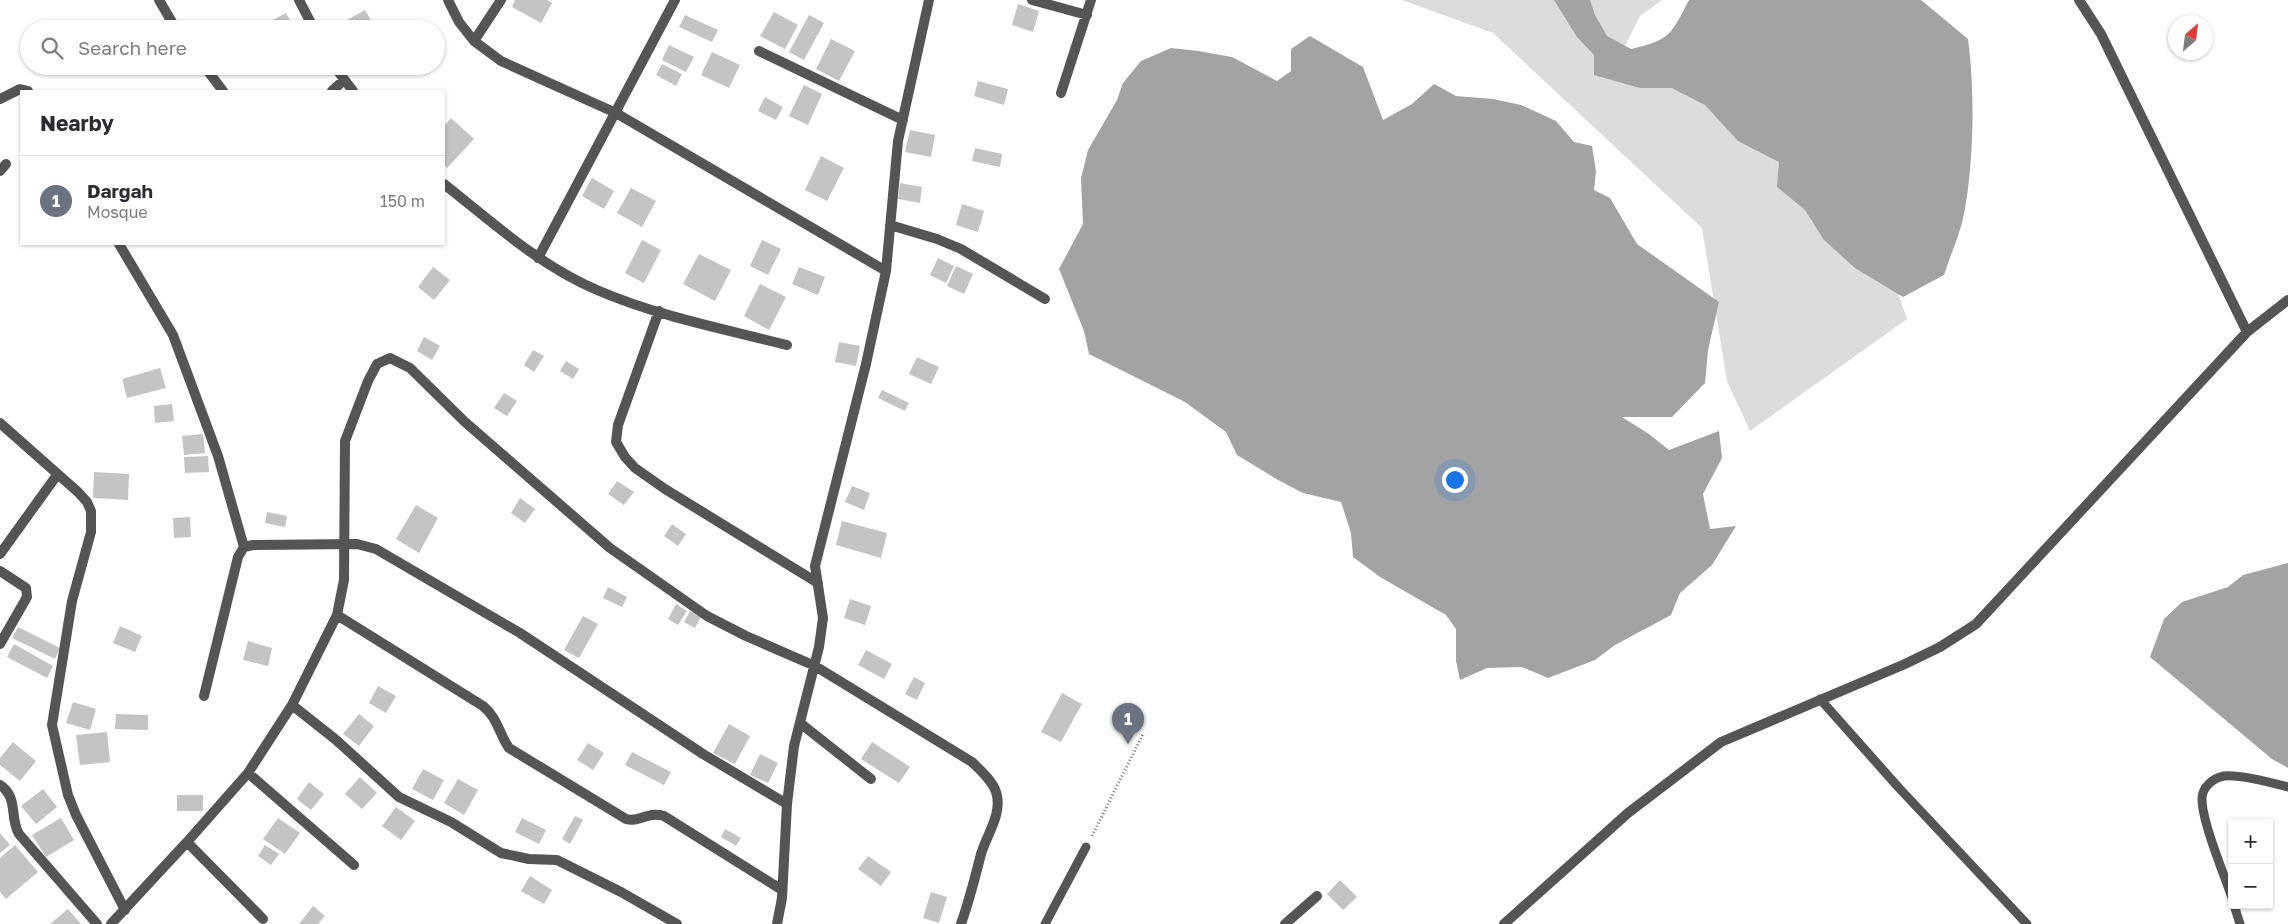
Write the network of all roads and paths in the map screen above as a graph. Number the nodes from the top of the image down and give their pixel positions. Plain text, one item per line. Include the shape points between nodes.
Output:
1 (159, 0) edge
2 (299, 0) edge
3 (448, 0) edge
4 (502, 0) edge
5 (675, 0) edge
6 (929, 0) edge
7 (1032, 0) edge
8 (1091, 0) edge
9 (2079, 0) edge
10 (1087, 15) junction
11 (171, 20) edge
12 (309, 20) edge
13 (474, 41) junction
14 (759, 50) dead end
15 (211, 75) edge
16 (340, 75) edge
17 (344, 80) junction
18 (24, 90) edge
19 (223, 90) edge
20 (333, 90) edge
21 (352, 90) edge
22 (1061, 93) dead end
23 (0, 99) edge
24 (616, 113) junction
25 (903, 120) junction
26 (445, 185) edge
27 (890, 225) junction
28 (120, 245) edge
29 (538, 258) junction
30 (886, 271) junction
31 (1045, 299) dead end
32 (2288, 300) edge
33 (659, 312) junction
34 (2248, 332) junction
35 (787, 345) dead end
36 (0, 424) edge
37 (57, 474) junction
38 (344, 543) junction
39 (244, 547) junction
40 (0, 554) edge
41 (0, 572) edge
42 (818, 583) junction
43 (337, 615) junction
44 (0, 644) edge
45 (814, 666) junction
46 (204, 696) dead end
47 (1820, 699) junction
48 (292, 705) junction
49 (800, 723) junction
50 (1143, 734) dead end
51 (248, 773) junction
52 (870, 779) dead end
53 (0, 785) edge
54 (2288, 787) edge
55 (787, 804) junction
56 (187, 842) junction
57 (1086, 847) joint
58 (354, 865) dead end
59 (2228, 886) edge
60 (782, 890) junction
61 (1317, 896) dead end
62 (2235, 909) edge
63 (124, 910) junction
64 (263, 919) dead end
65 (97, 924) edge
66 (111, 924) edge
67 (677, 924) edge
68 (777, 924) edge
69 (961, 924) edge
70 (1045, 924) edge
71 (1285, 924) edge
72 (1504, 924) edge
73 (2028, 924) edge
74 (2240, 924) edge

1 - 11 street
2 - 12 street
3 - 13 street
4 - 13 street
5 - 24 street
6 - 25 street
7 - 10 street
8 - 10 street
9 - 34 street via 2101,34
10 - 22 street
13 - 24 street via 501,61
14 - 25 street
15 - 19 street
16 - 17 street
17 - 20 street
17 - 21 street
18 - 23 street
24 - 29 street
24 - 30 street
25 - 27 street
26 - 29 street
27 - 30 street
27 - 31 street via 961,249
28 - 39 street via 173,336 218,456
29 - 33 street via 596,290
30 - 42 street via 815,566
32 - 34 street
33 - 35 street
33 - 42 street via 618,425 616,442 635,468 665,489
34 - 47 street via 1976,624 1905,664
36 - 37 street
37 - 40 street
37 - 63 street via 87,502 93,518 72,601 52,725 68,795
38 - 39 street
38 - 43 street via 344,580
38 - 45 street via 345,441 377,364 390,358 410,368 465,422 610,548 707,616
38 - 55 street via 376,549 520,632 704,754
39 - 46 street via 238,556
41 - 44 street via 26,588 27,597
42 - 45 street via 823,618
43 - 48 street
43 - 60 street via 483,706 496,720 509,748 626,819 636,820 649,814 664,816
45 - 49 street
45 - 69 street via 972,762 995,790 997,813
47 - 72 street via 1721,742 1628,813
47 - 73 lane
48 - 51 street
48 - 67 street via 399,797 451,822 501,853 557,860
49 - 52 street
49 - 55 street
50 - 57 path
51 - 56 street
51 - 58 street
53 - 65 street via 13,800 14,826 19,834
54 - 59 lane via 2226,776 2214,779 2203,794 2206,818
55 - 60 street
56 - 63 street
56 - 64 street
57 - 70 lane
60 - 68 street
61 - 71 street
62 - 74 lane
63 - 66 street

